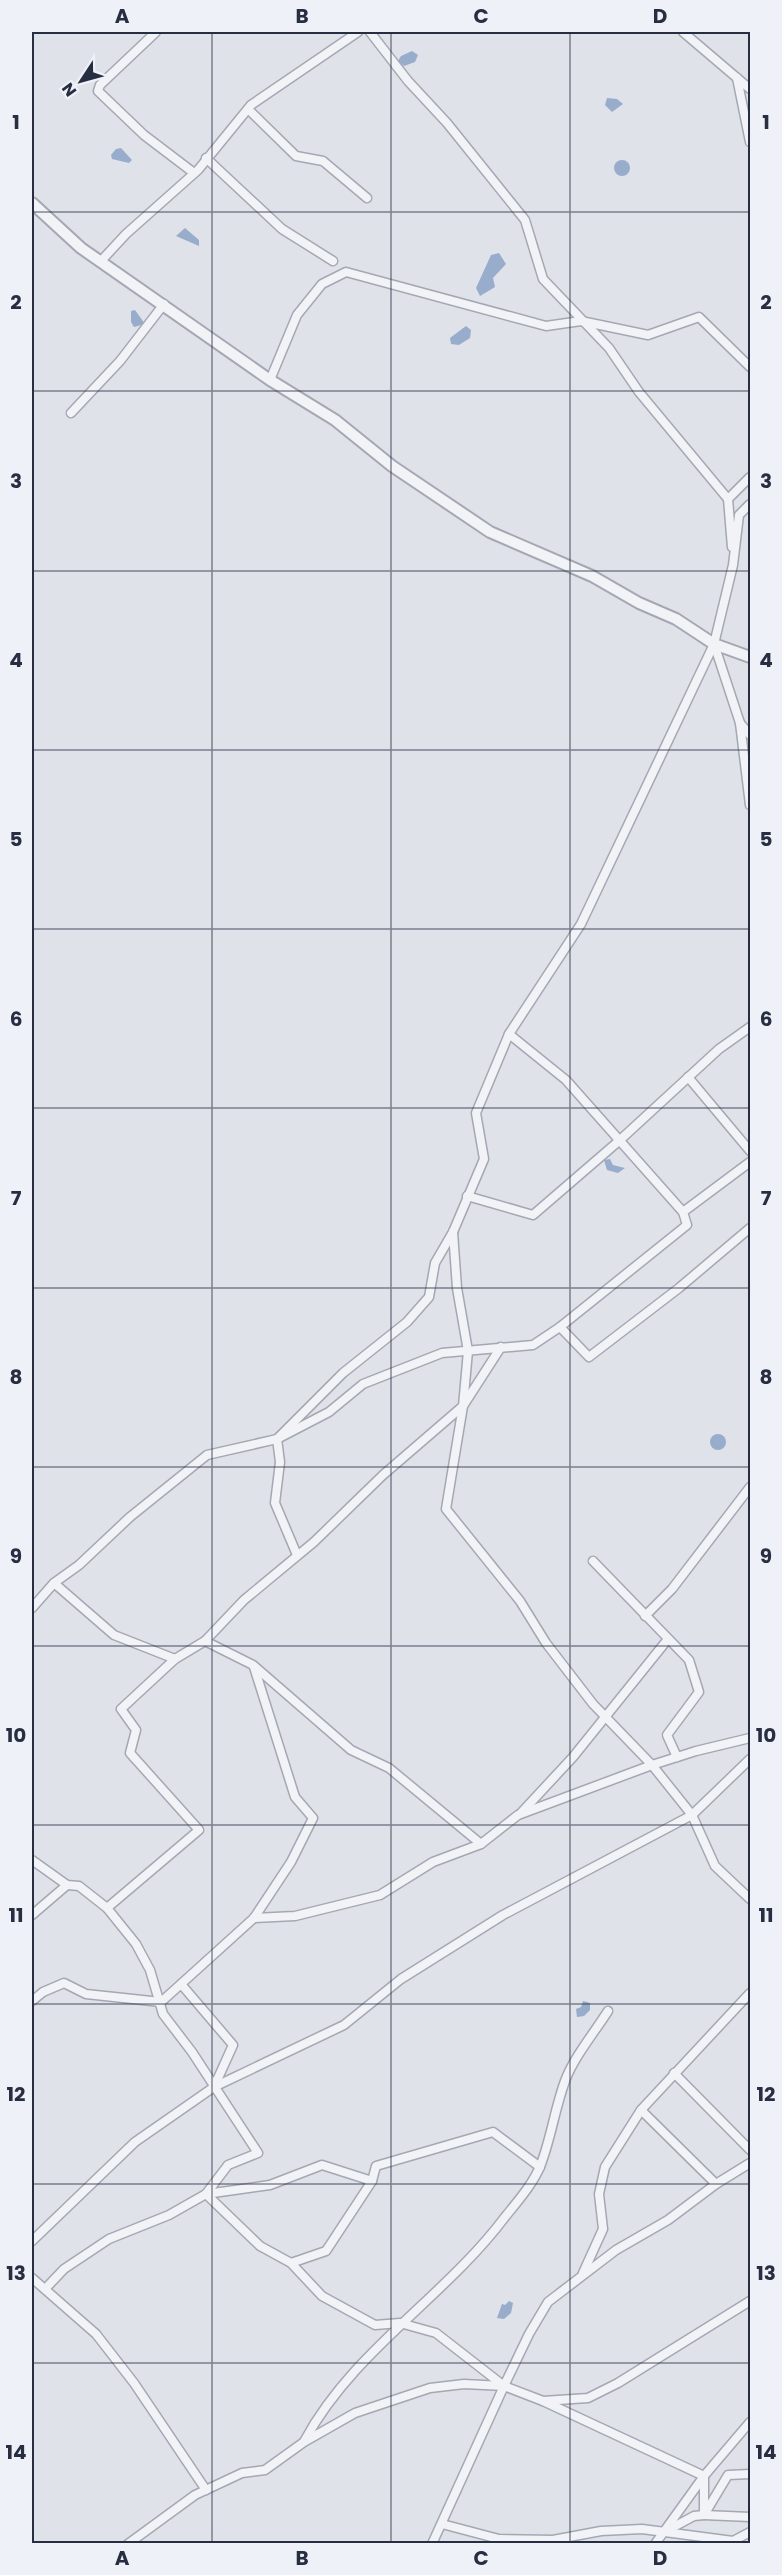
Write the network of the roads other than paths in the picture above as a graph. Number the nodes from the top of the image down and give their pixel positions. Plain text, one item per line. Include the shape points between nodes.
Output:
1 (156, 32) edge
2 (358, 32) edge
3 (370, 32) edge
4 (683, 32) edge
5 (737, 78) junction
6 (750, 89) edge
7 (248, 109) junction
8 (750, 142) edge
9 (206, 158) junction
10 (194, 173) junction
11 (367, 198) dead end
12 (32, 203) edge
13 (101, 261) junction
14 (333, 261) dead end
15 (164, 304) junction
16 (581, 321) junction
17 (750, 367) edge
18 (270, 380) junction
19 (71, 413) dead end
20 (750, 477) edge
21 (728, 499) junction
22 (750, 504) edge
23 (733, 565) junction
24 (714, 644) junction
25 (750, 657) edge
26 (740, 723) junction
27 (750, 735) edge
28 (750, 805) edge
29 (749, 1026) edge
30 (509, 1034) junction
31 (688, 1077) junction
32 (620, 1140) junction
33 (750, 1151) edge
34 (750, 1162) edge
35 (467, 1196) junction
36 (682, 1212) junction
37 (750, 1228) edge
38 (453, 1232) junction
39 (560, 1327) junction
40 (501, 1347) junction
41 (468, 1351) junction
42 (463, 1406) junction
43 (277, 1439) junction
44 (750, 1487) edge
45 (297, 1555) junction
46 (593, 1561) dead end
47 (54, 1583) junction
48 (32, 1608) edge
49 (645, 1616) junction
50 (668, 1640) junction
51 (205, 1641) junction
52 (175, 1659) junction
53 (253, 1665) junction
54 (606, 1716) junction
55 (750, 1738) edge
56 (677, 1757) junction
57 (750, 1759) edge
58 (652, 1765) junction
59 (518, 1815) junction
60 (692, 1815) junction
61 (481, 1844) junction
62 (32, 1860) edge
63 (67, 1885) junction
64 (750, 1899) edge
65 (107, 1908) junction
66 (32, 1914) edge
67 (254, 1918) junction
68 (181, 1984) junction
69 (750, 1993) edge
70 (32, 2001) edge
71 (161, 2002) junction
72 (608, 2011) dead end
73 (674, 2073) junction
74 (214, 2087) junction
75 (641, 2110) junction
76 (750, 2150) edge
77 (750, 2163) edge
78 (540, 2167) junction
79 (372, 2181) junction
80 (716, 2184) junction
81 (206, 2194) junction
82 (32, 2241) edge
83 (291, 2263) junction
84 (583, 2274) junction
85 (32, 2278) edge
86 (45, 2289) junction
87 (750, 2301) edge
88 (400, 2324) junction
89 (504, 2386) junction
90 (543, 2401) junction
91 (750, 2422) edge
92 (304, 2442) junction
93 (750, 2474) edge
94 (704, 2476) junction
95 (206, 2490) junction
96 (704, 2515) junction
97 (750, 2517) edge
98 (442, 2524) junction
99 (750, 2532) edge
100 (662, 2533) junction
101 (128, 2544) edge
102 (432, 2544) edge
103 (655, 2544) edge

1 - 10 street via 98,91 144,135
2 - 7 street
3 - 16 street via 525,220 543,279
4 - 5 street
5 - 6 street
5 - 8 street
7 - 9 street
7 - 11 street via 296,156 320,160
9 - 10 street
9 - 14 street via 282,229
10 - 13 street
12 - 13 street
13 - 15 street
15 - 18 street
15 - 19 street via 120,361
16 - 17 street via 648,335 699,317
16 - 18 street via 546,326 346,272 322,284 297,315
16 - 21 street via 609,348 639,393
18 - 24 street via 335,420 392,466 490,532 592,576 676,619
20 - 21 street
21 - 23 street
22 - 23 street via 740,515
23 - 24 street
24 - 25 street
24 - 26 street
24 - 30 street via 581,924
26 - 27 street
26 - 28 street
29 - 31 street
30 - 32 street via 566,1080
30 - 35 street via 476,1113 484,1159
31 - 32 street
31 - 33 street
32 - 35 street via 533,1215
32 - 36 street
34 - 36 street
35 - 38 street
36 - 39 street via 687,1226
37 - 39 street via 680,1288 589,1356
38 - 41 street via 457,1288
38 - 43 street via 435,1263 429,1297 407,1322 343,1372
39 - 40 street via 533,1344
40 - 41 street
40 - 42 street
41 - 42 street
41 - 43 street via 442,1353 363,1384 329,1412
42 - 45 street
42 - 54 street via 446,1509
43 - 45 street via 280,1462 275,1503
43 - 47 street via 207,1455
44 - 49 street via 672,1590
45 - 51 street via 244,1600
46 - 49 street
47 - 48 street
47 - 52 street via 114,1635
49 - 50 street
50 - 54 street
50 - 56 street via 689,1660 699,1692 667,1736
51 - 52 street
51 - 53 street
52 - 65 street via 121,1709 136,1730 130,1753 199,1830
53 - 61 street via 351,1750 389,1768
53 - 67 street via 295,1797 313,1818 291,1862
54 - 58 street
54 - 59 street
55 - 56 street
56 - 58 street
57 - 60 street
58 - 59 street
58 - 60 street
59 - 61 street
60 - 64 street via 715,1866
60 - 74 street via 502,1915 401,1979 344,2025
61 - 67 street via 433,1862 380,1895 295,1916
62 - 63 street
63 - 65 street via 79,1886
63 - 66 street
65 - 71 street via 136,1944
67 - 68 street
68 - 71 street
68 - 74 street via 233,2045
69 - 73 street
70 - 71 street via 64,1983 86,1994
71 - 74 street via 163,2014
72 - 78 street via 566,2080
73 - 75 street
73 - 76 street
74 - 81 street via 258,2153 228,2165
74 - 82 street via 135,2142
75 - 80 street
75 - 84 street via 605,2167 599,2193 603,2229
77 - 80 street
78 - 79 street via 493,2132 376,2166
78 - 88 street via 503,2220 446,2282
79 - 81 street via 322,2165 270,2185
79 - 83 street via 326,2251
80 - 84 street
81 - 83 street via 260,2246
81 - 86 street via 169,2215 109,2239 64,2269
83 - 88 street via 322,2296 375,2325
84 - 89 street via 548,2302
85 - 86 street
86 - 95 street via 96,2334
87 - 90 street via 588,2398
88 - 89 street via 436,2333
88 - 92 street via 318,2416
89 - 90 street
89 - 92 street via 464,2384 430,2388 356,2413
89 - 98 street
90 - 94 street
91 - 94 street
92 - 95 street via 265,2470 242,2474
93 - 96 street via 728,2475
94 - 96 street
94 - 100 street
95 - 101 street
96 - 97 street
96 - 100 street via 694,2516
98 - 100 street via 499,2539 553,2540 601,2531 642,2529
98 - 102 street
99 - 100 street via 733,2541
100 - 103 street

